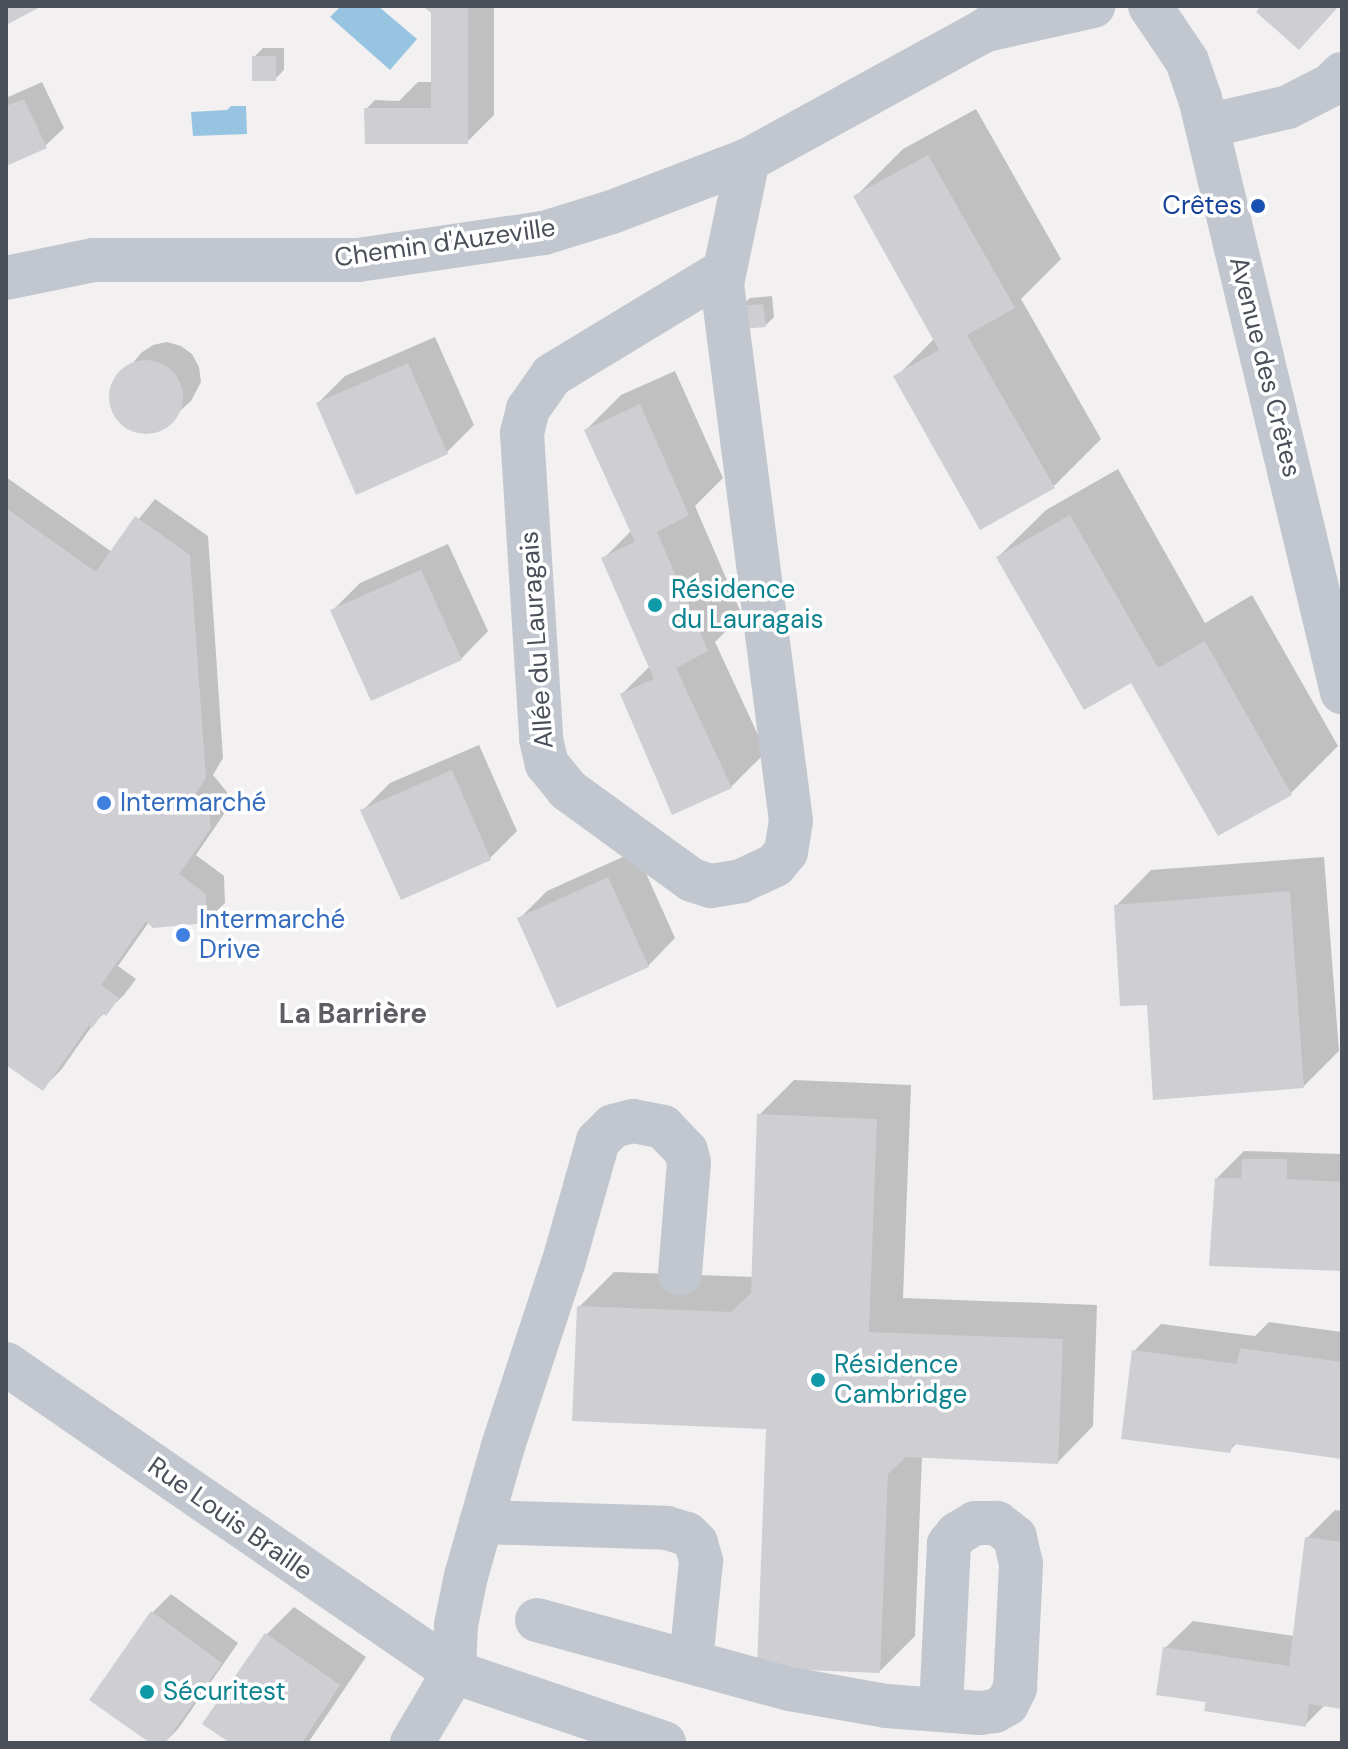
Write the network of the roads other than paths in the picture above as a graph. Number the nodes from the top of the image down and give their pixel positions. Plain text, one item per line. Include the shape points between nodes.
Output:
1 (1093, 6) edge
2 (1150, 6) edge
3 (978, 21) edge
4 (1342, 74) edge
5 (1207, 126) junction
6 (748, 160) junction
7 (722, 272) junction
8 (6, 278) edge
9 (1342, 692) edge
10 (680, 1274) dead end
11 (6, 1364) edge
12 (481, 1522) junction
13 (537, 1620) dead end
14 (691, 1661) junction
15 (454, 1672) junction
16 (941, 1710) dead end
17 (412, 1743) edge
18 (664, 1743) edge

1 - 3 street, Chemin d'Auzeville
2 - 5 street, Avenue des Crêtes via 1187,61
3 - 6 street, Chemin d'Auzeville
4 - 5 street via 1288,107
5 - 9 street, Avenue des Crêtes
6 - 7 street, Allée du Lauragais
6 - 8 street, Chemin d'Auzeville via 544,233 358,260 94,260
7 - 7 street, Allée du Lauragais via 791,821 786,852 775,865 741,881 711,886 692,880 568,790 547,764 540,731 522,433 528,409 552,375
10 - 12 street via 686,1151 663,1127 633,1121 613,1126 598,1141
11 - 15 street, Rue Louis Braille
12 - 14 street via 667,1528 687,1534 701,1561
12 - 15 street via 456,1625
13 - 14 street
14 - 16 street via 790,1689
15 - 17 street
15 - 18 street, Rue Louis Braille

